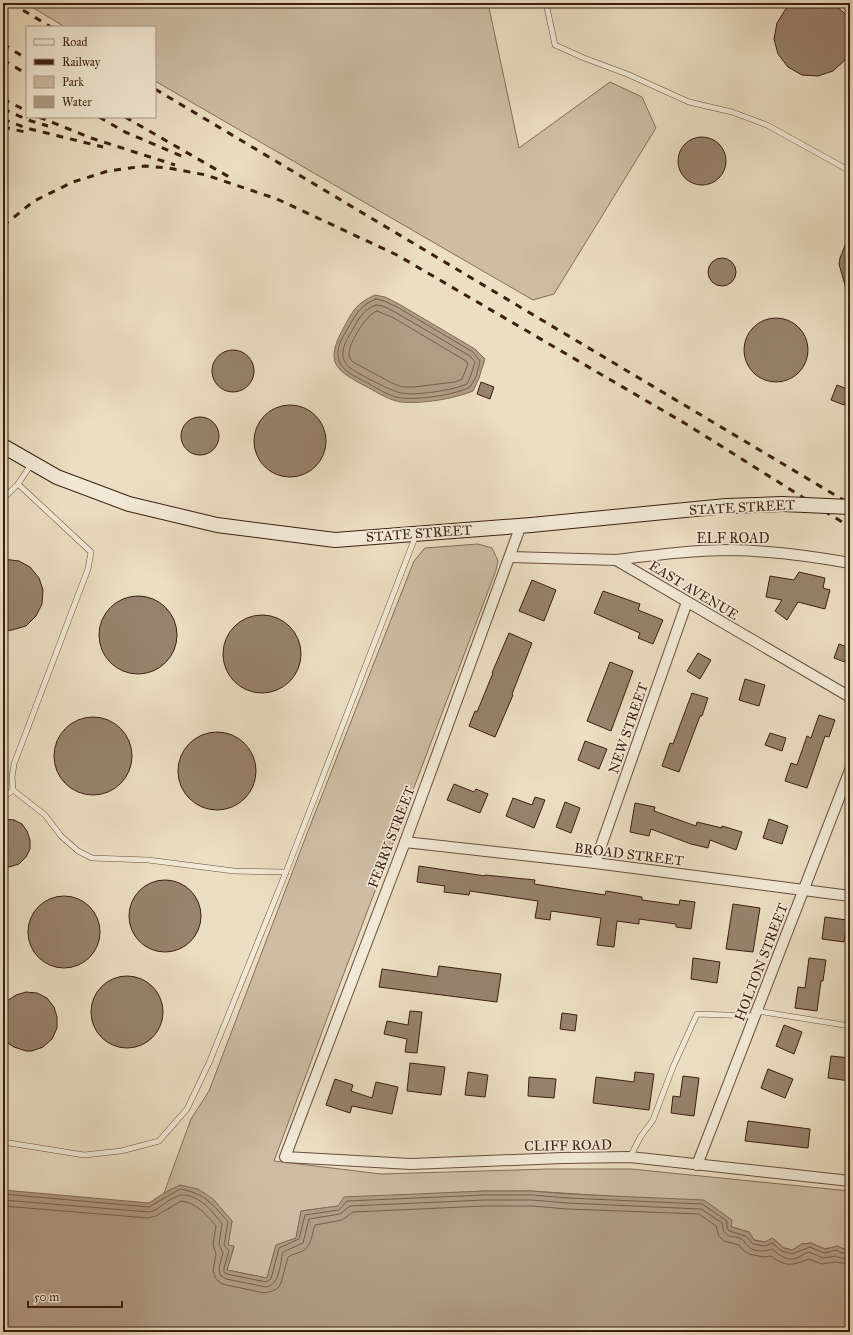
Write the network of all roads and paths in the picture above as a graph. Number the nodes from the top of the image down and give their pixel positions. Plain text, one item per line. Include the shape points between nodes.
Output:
1 (546, 3) edge
2 (850, 172) edge
3 (3, 446) edge
4 (32, 463) junction
5 (18, 484) junction
6 (3, 499) edge
7 (850, 507) edge
8 (521, 525) junction
9 (416, 533) junction
10 (510, 557) junction
11 (616, 560) junction
12 (850, 563) edge
13 (687, 602) junction
14 (850, 697) edge
15 (850, 770) edge
16 (14, 790) junction
17 (3, 798) edge
18 (405, 842) junction
19 (596, 863) junction
20 (286, 872) junction
21 (803, 891) junction
22 (850, 896) edge
23 (756, 1014) junction
24 (850, 1026) edge
25 (3, 1142) edge
26 (285, 1157) joint
27 (630, 1157) junction
28 (698, 1165) junction
29 (850, 1181) edge

1 - 2 lane via 555,45 628,74 688,102 732,112 767,125
3 - 4 street, STATE STREET
4 - 5 lane
4 - 9 street, STATE STREET via 57,477 129,504 217,525 335,540
5 - 6 lane
5 - 16 lane via 90,552 88,569 14,764
7 - 8 street, STATE STREET, bridge via 782,504 726,506
8 - 9 street, STATE STREET
8 - 10 street, FERRY STREET
9 - 20 lane
10 - 11 street, EAST AVENUE
10 - 18 street, FERRY STREET
11 - 12 street, ELF ROAD via 731,550 783,553
11 - 13 street, EAST AVENUE
13 - 14 street, EAST AVENUE
13 - 19 street, NEW STREET
15 - 21 street, HOLTON STREET
16 - 17 lane
16 - 20 lane via 45,816 61,836 78,851 92,858 148,860 234,871
18 - 19 street, BROAD STREET
18 - 26 street, FERRY STREET
19 - 21 street, BROAD STREET
20 - 25 lane via 209,1063 187,1109 159,1141 121,1151 84,1155
21 - 22 street, BROAD STREET
21 - 23 street, HOLTON STREET
23 - 24 lane
23 - 27 lane via 697,1014 653,1120
23 - 28 street, HOLTON STREET
26 - 27 street, CLIFF ROAD via 411,1164
27 - 28 street, CLIFF ROAD
28 - 29 street, CLIFF ROAD

